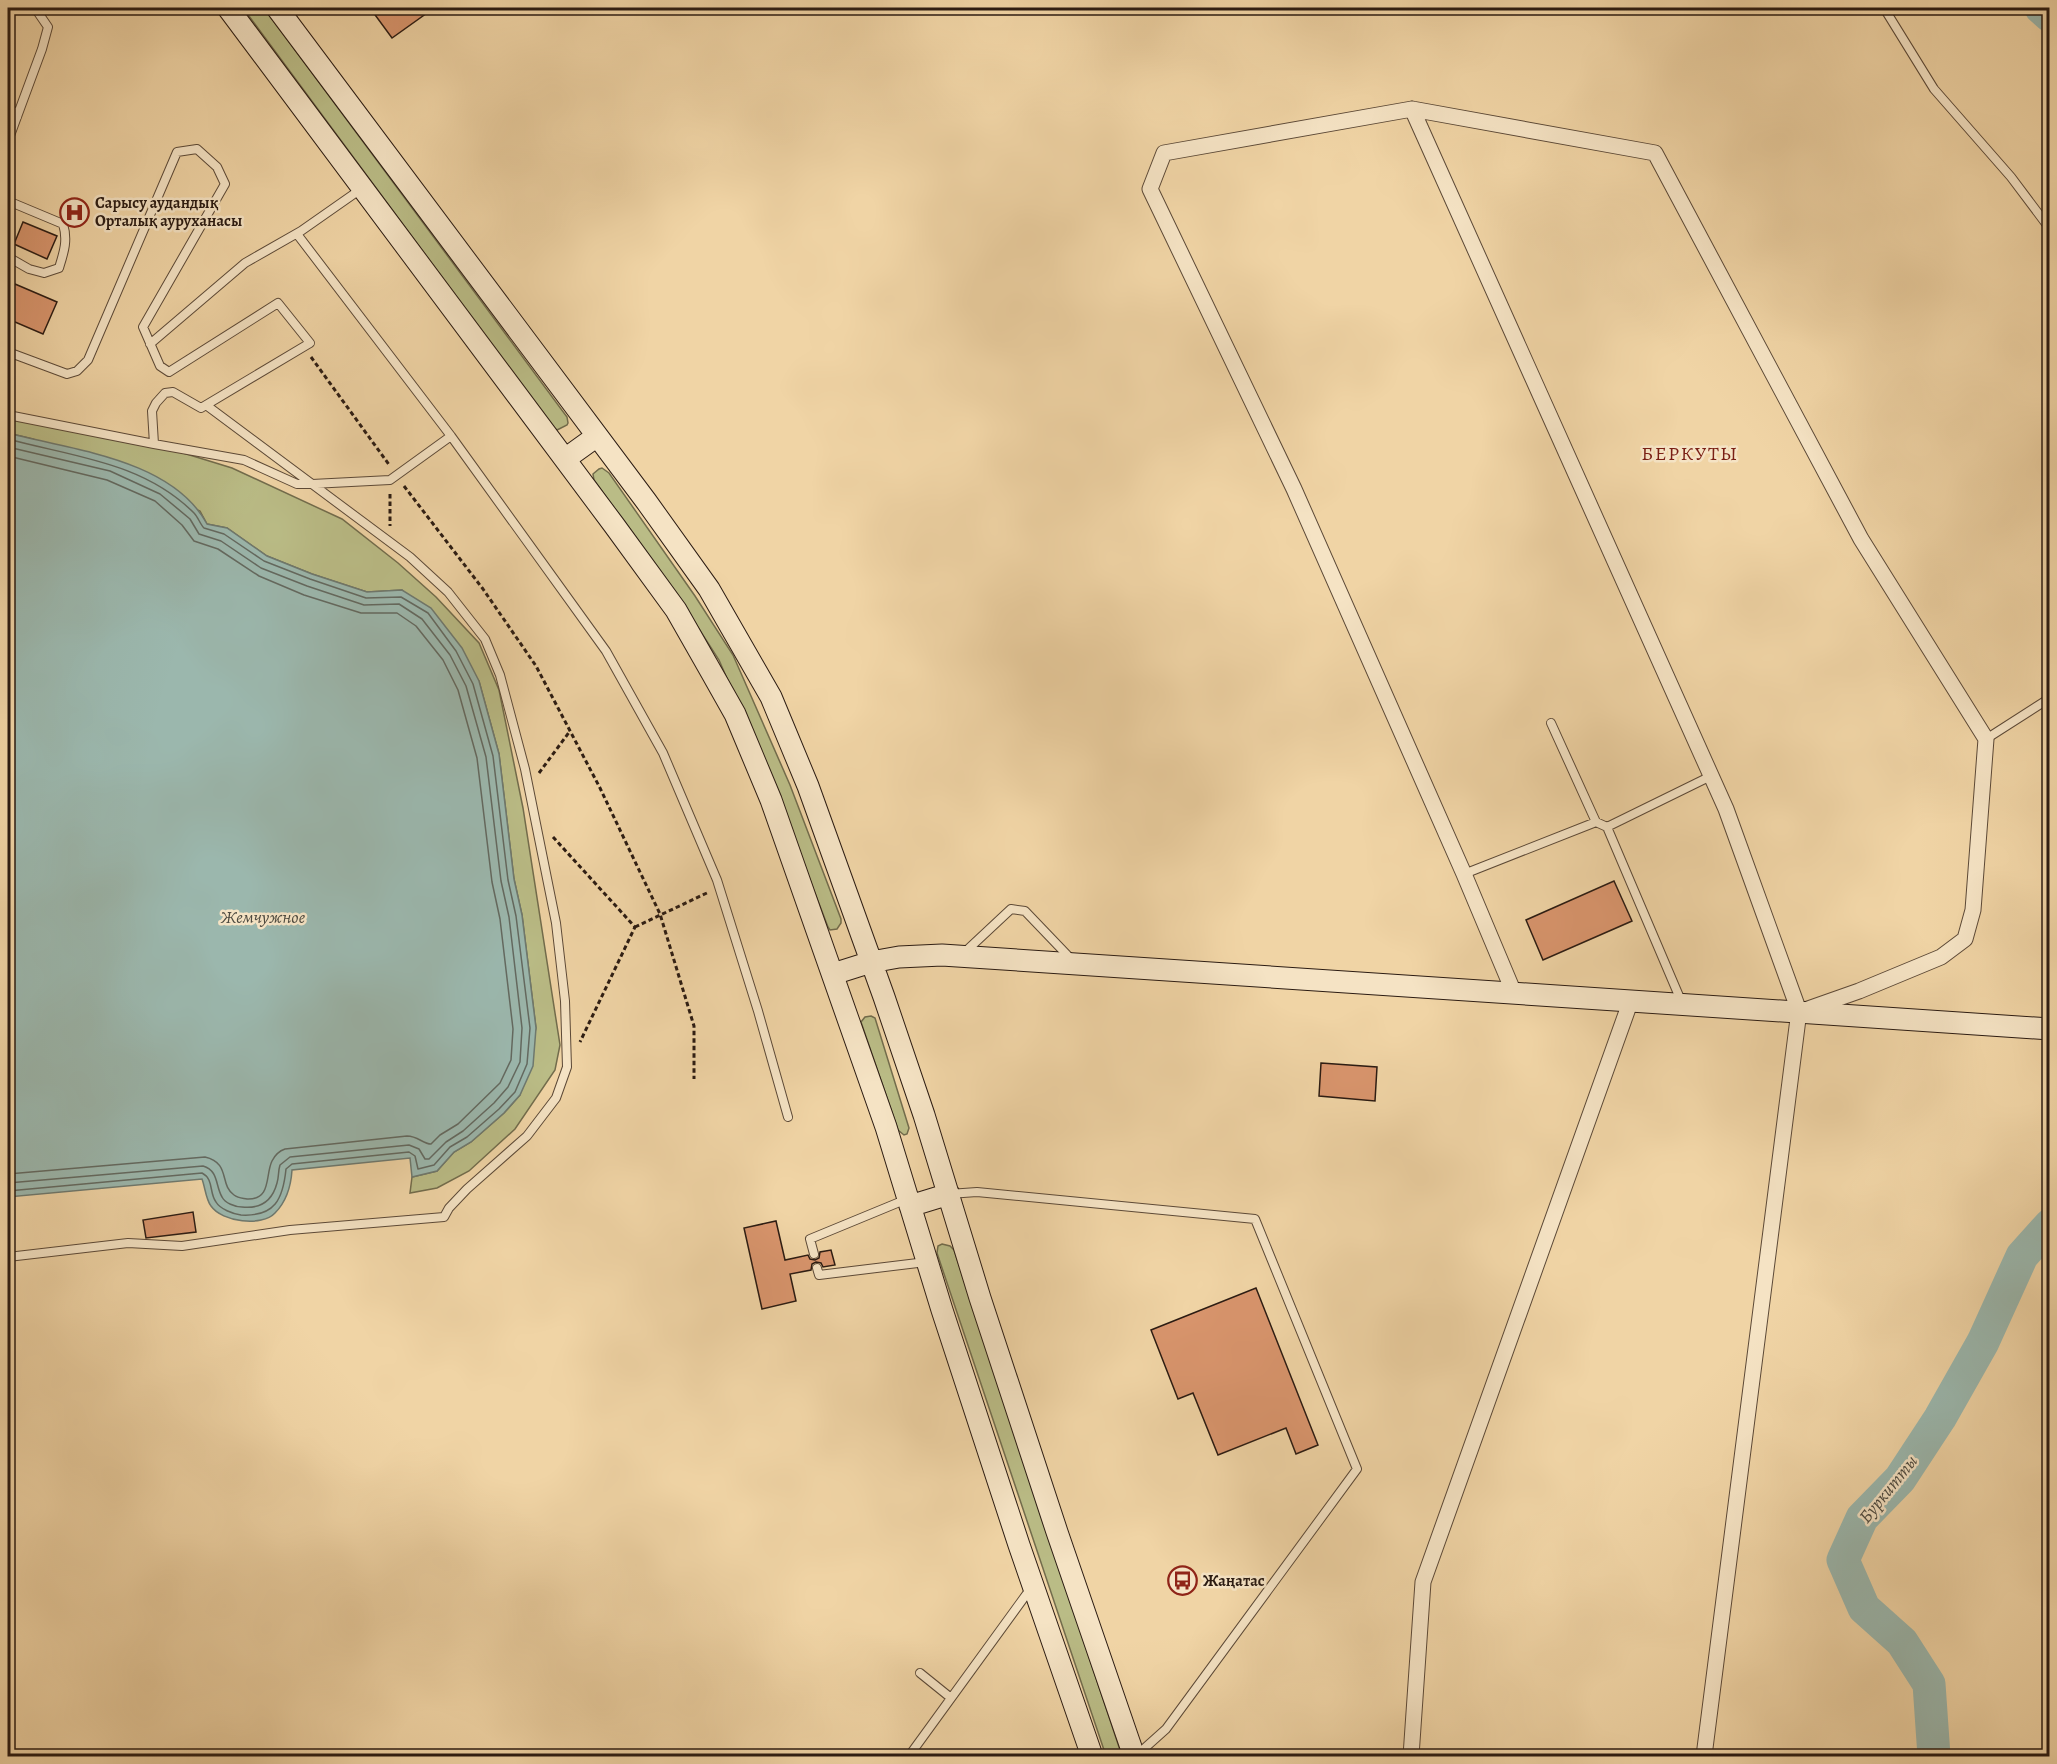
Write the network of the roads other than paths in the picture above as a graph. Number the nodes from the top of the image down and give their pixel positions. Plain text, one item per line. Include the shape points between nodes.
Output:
1 (35, 8) edge
2 (228, 8) edge
3 (277, 8) edge
4 (1884, 8) edge
5 (8, 105) edge
6 (1412, 108) junction
7 (16, 117) junction
8 (8, 141) edge
9 (362, 189) junction
10 (8, 201) edge
11 (2049, 229) edge
12 (297, 234) junction
13 (8, 256) edge
14 (150, 344) junction
15 (8, 352) edge
16 (206, 405) junction
17 (8, 415) edge
18 (451, 436) junction
19 (597, 436) junction
20 (154, 444) junction
21 (565, 459) junction
22 (312, 484) junction
23 (2049, 698) edge
24 (1551, 723) dead end
25 (1986, 738) junction
26 (1711, 776) junction
27 (1596, 822) junction
28 (1607, 827) junction
29 (1464, 874) junction
30 (960, 957) junction
31 (871, 962) junction
32 (1076, 964) junction
33 (833, 974) junction
34 (1514, 993) junction
35 (1631, 1000) junction
36 (1683, 1004) junction
37 (1799, 1011) junction
38 (2044, 1029) edge
39 (788, 1117) dead end
40 (949, 1194) junction
41 (909, 1202) junction
42 (814, 1254) dead end
43 (8, 1257) edge
44 (927, 1261) junction
45 (818, 1268) dead end
46 (1033, 1585) junction
47 (920, 1673) dead end
48 (951, 1698) junction
49 (909, 1756) edge
50 (1092, 1756) edge
51 (1135, 1756) edge
52 (1411, 1756) edge
53 (1704, 1756) edge

1 - 7 lane via 48,27
2 - 9 main road
3 - 19 main road
4 - 11 lane via 1934,89 2011,177
5 - 7 lane
6 - 25 street via 1655,153 1861,539
6 - 26 street
6 - 29 street via 1164,153 1150,189 1294,489
7 - 8 lane
9 - 12 lane
9 - 21 main road
10 - 13 lane via 63,224 66,234 59,268 44,273
12 - 14 lane via 245,263
12 - 18 lane
14 - 15 lane via 143,327 225,184 217,166 196,149 177,152 87,360 77,372 67,374
14 - 16 lane via 160,366 169,372 278,303 310,343
16 - 20 lane via 201,408 173,392 165,393 152,411
16 - 22 lane
17 - 20 lane
18 - 22 lane via 393,478
18 - 39 lane via 606,651 663,753 719,887
19 - 21 main road
19 - 31 main road via 709,589 771,697 808,786
20 - 22 lane via 244,460 297,484
21 - 33 main road via 676,610 735,714 771,800
22 - 43 lane via 410,557 448,592 485,639 500,675 556,923 565,1001 567,1067 556,1098 527,1136 467,1189 444,1217 290,1230 183,1246 128,1243
23 - 25 lane
24 - 27 lane
25 - 37 street via 1972,910 1965,939 1941,957
26 - 28 lane
26 - 37 street
27 - 28 lane
27 - 29 lane
28 - 36 lane
29 - 34 street
30 - 31 main road via 899,957
30 - 32 main road
30 - 32 lane via 1011,909 1025,911
31 - 33 main road
31 - 40 main road
32 - 34 main road
33 - 41 main road
34 - 35 main road
35 - 36 main road
35 - 52 street via 1423,1582
36 - 37 main road
37 - 38 main road
37 - 53 street
40 - 41 main road
40 - 51 main road via 1053,1521
40 - 51 lane via 977,1192 1255,1219 1357,1469 1166,1729
41 - 42 lane via 810,1239
41 - 44 main road
44 - 45 lane via 819,1275
44 - 46 main road
46 - 48 lane
46 - 50 main road
47 - 48 lane
48 - 49 lane

